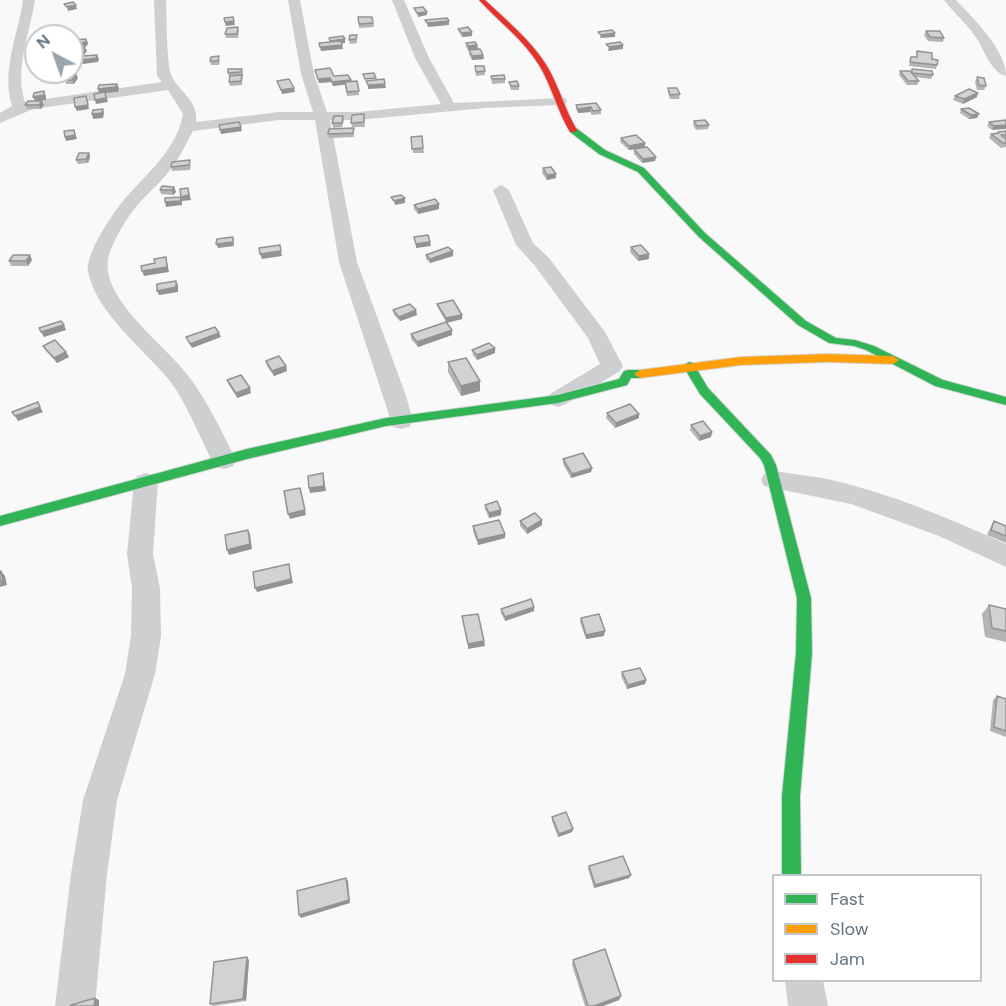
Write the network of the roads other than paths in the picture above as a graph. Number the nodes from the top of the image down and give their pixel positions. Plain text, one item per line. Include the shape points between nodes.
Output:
1 (29, 0) edge
2 (160, 0) edge
3 (294, 0) edge
4 (398, 0) edge
5 (482, 0) edge
6 (950, 0) edge
7 (981, 35) junction
8 (997, 39) dead end
9 (1006, 72) edge
10 (170, 85) junction
11 (560, 101) junction
12 (20, 107) junction
13 (450, 108) junction
14 (322, 116) junction
15 (0, 119) edge
16 (188, 127) junction
17 (501, 190) dead end
18 (893, 360) junction
19 (689, 366) junction
20 (558, 399) junction
21 (1006, 400) edge
22 (401, 421) junction
23 (224, 460) junction
24 (773, 480) junction
25 (146, 482) junction
26 (0, 521) edge
27 (1006, 556) edge
28 (792, 874) edge
29 (804, 982) edge
30 (75, 1006) edge
31 (808, 1006) edge

1 - 12 street via 14,72
2 - 10 street via 164,76
3 - 14 street via 312,88
4 - 13 street via 422,58
5 - 11 street via 538,57
6 - 7 street
7 - 8 street
7 - 9 street
10 - 12 street
10 - 16 street via 187,105
11 - 13 street
11 - 18 street via 563,115 574,131 602,152 641,170 726,257 802,323 833,341 864,346
12 - 15 street
13 - 14 street
14 - 16 street via 279,116
14 - 22 street via 348,262
16 - 23 street via 164,168 118,220 100,254 97,270 119,311 178,377
17 - 20 street via 525,245 598,337 612,366
18 - 19 street via 836,357
18 - 21 street via 939,383
19 - 20 street via 628,374 624,382
19 - 24 street via 704,391 765,454
20 - 22 street
22 - 23 street
23 - 25 street
24 - 27 street via 857,496 948,529
24 - 28 street via 804,598 804,653 791,796
25 - 26 street
25 - 30 street via 140,554 146,588 146,636 140,674 100,800
29 - 31 street

